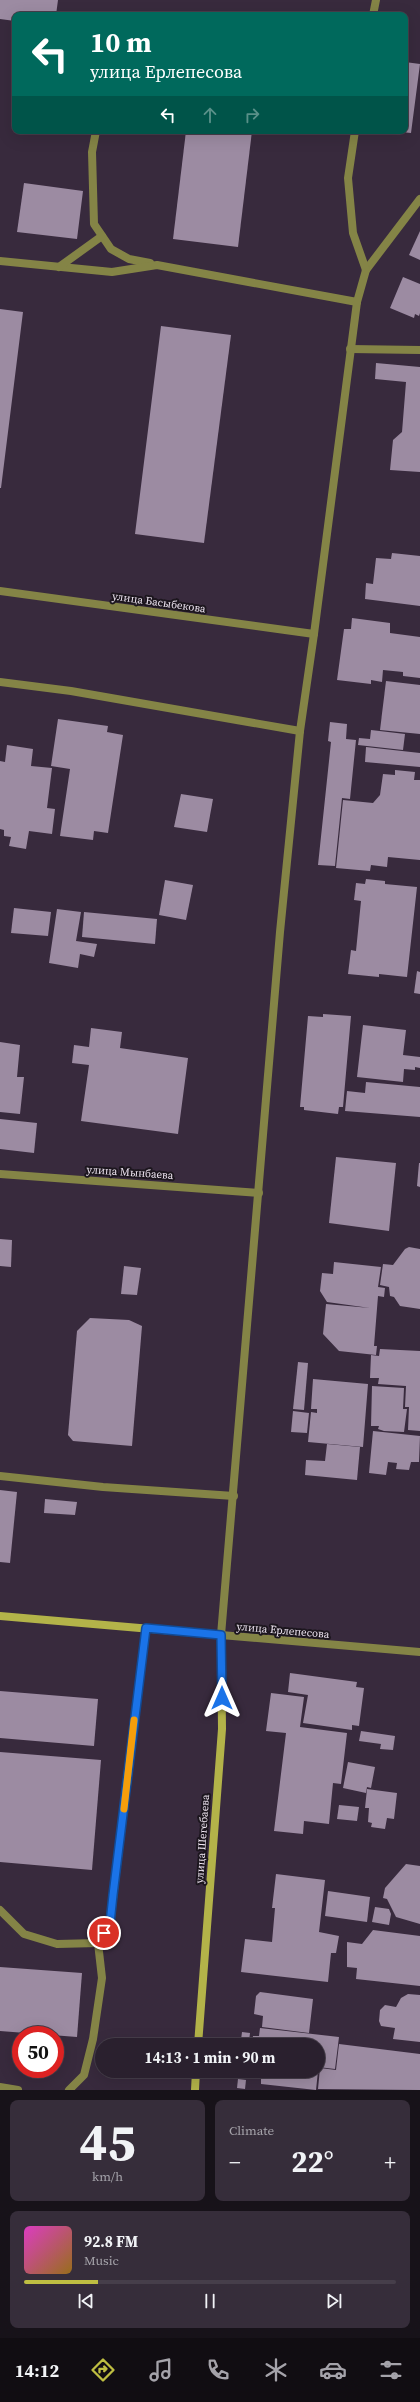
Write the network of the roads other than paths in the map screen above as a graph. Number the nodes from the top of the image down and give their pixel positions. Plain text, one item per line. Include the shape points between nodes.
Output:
1 (376, 0) edge
2 (374, 12) edge
3 (95, 134) edge
4 (355, 134) edge
5 (420, 199) edge
6 (102, 236) junction
7 (0, 261) edge
8 (157, 264) junction
9 (59, 267) junction
10 (366, 270) junction
11 (357, 302) junction
12 (350, 349) junction
13 (420, 350) edge
14 (0, 591) edge
15 (314, 634) junction
16 (0, 682) edge
17 (300, 731) junction
18 (0, 1174) edge
19 (259, 1193) junction
20 (0, 1476) edge
21 (234, 1496) junction
22 (0, 1616) edge
23 (146, 1628) junction
24 (221, 1635) junction
25 (420, 1652) edge
26 (0, 1911) edge
27 (98, 1943) junction
28 (199, 2038) edge
29 (196, 2078) edge
30 (0, 2087) edge
31 (18, 2090) edge
32 (69, 2090) edge
33 (195, 2090) edge

1 - 2 street
3 - 6 street via 92,152 94,224
4 - 10 street via 348,178 353,233
5 - 10 street
6 - 8 street via 111,249 129,259
6 - 9 street
7 - 9 street
8 - 9 street via 112,272
8 - 11 street
10 - 11 street
11 - 12 street
12 - 13 street
12 - 15 street
14 - 15 street, улица Басыбекова
15 - 17 street
16 - 17 street via 70,691
17 - 19 street via 280,932
18 - 19 street, улица Мынбаева
19 - 21 street
20 - 21 street via 103,1487
21 - 24 street
22 - 23 main road, улица Ерлепесова
23 - 24 main road, улица Ерлепесова
23 - 27 street via 110,1923
24 - 25 street, улица Ерлепесова
24 - 28 main road, улица Шегебаева via 222,1729
26 - 27 street via 24,1934 57,1944
27 - 32 street via 102,1978 93,2039 84,2075
29 - 33 main road
30 - 31 street

